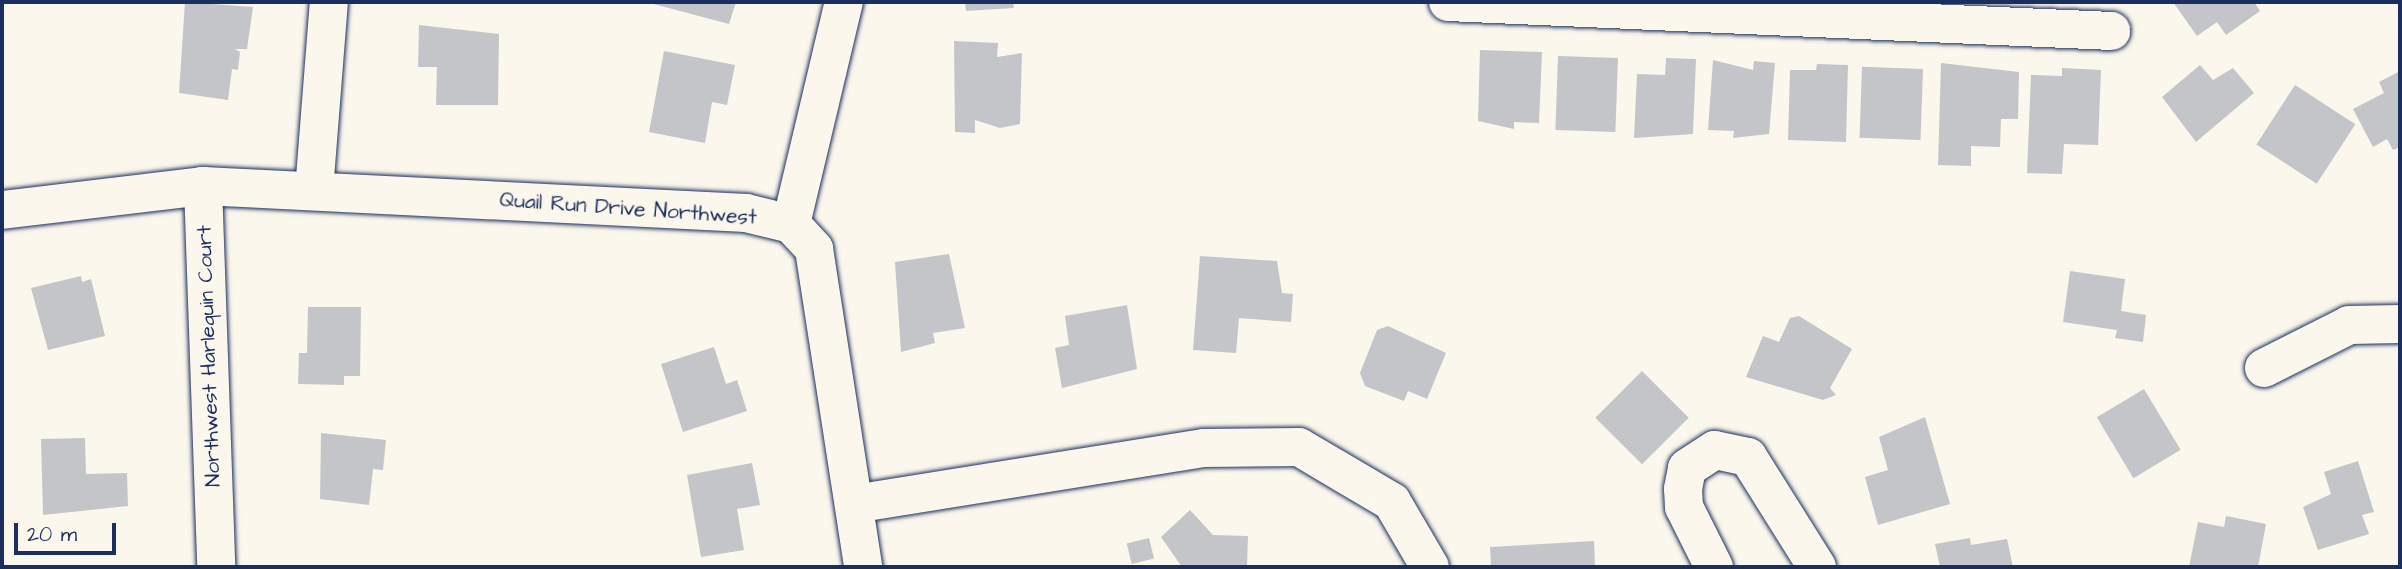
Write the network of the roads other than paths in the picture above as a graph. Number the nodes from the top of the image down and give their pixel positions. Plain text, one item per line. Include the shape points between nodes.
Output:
1 (329, 2) edge
2 (844, 2) edge
3 (1448, 2) edge
4 (1905, 12) edge
5 (2111, 31) dead end
6 (203, 186) junction
7 (314, 191) junction
8 (2, 210) edge
9 (791, 224) junction
10 (2400, 324) edge
11 (2264, 368) dead end
12 (854, 505) junction
13 (216, 567) edge
14 (863, 567) edge
15 (1430, 567) edge
16 (1714, 567) edge
17 (1817, 567) edge

1 - 7 street
2 - 9 street
3 - 4 street
4 - 5 street
6 - 7 street, Quail Run Drive Northwest
6 - 8 street, Quail Run Drive Northwest
6 - 13 street, Northwest Harlequin Court
7 - 9 street, Quail Run Drive Northwest via 746,213
9 - 12 street via 814,249
10 - 11 street via 2350,325
12 - 14 street
12 - 15 street via 1203,449 1299,447 1392,502
16 - 17 street via 1684,507 1683,489 1686,468 1715,450 1748,457

